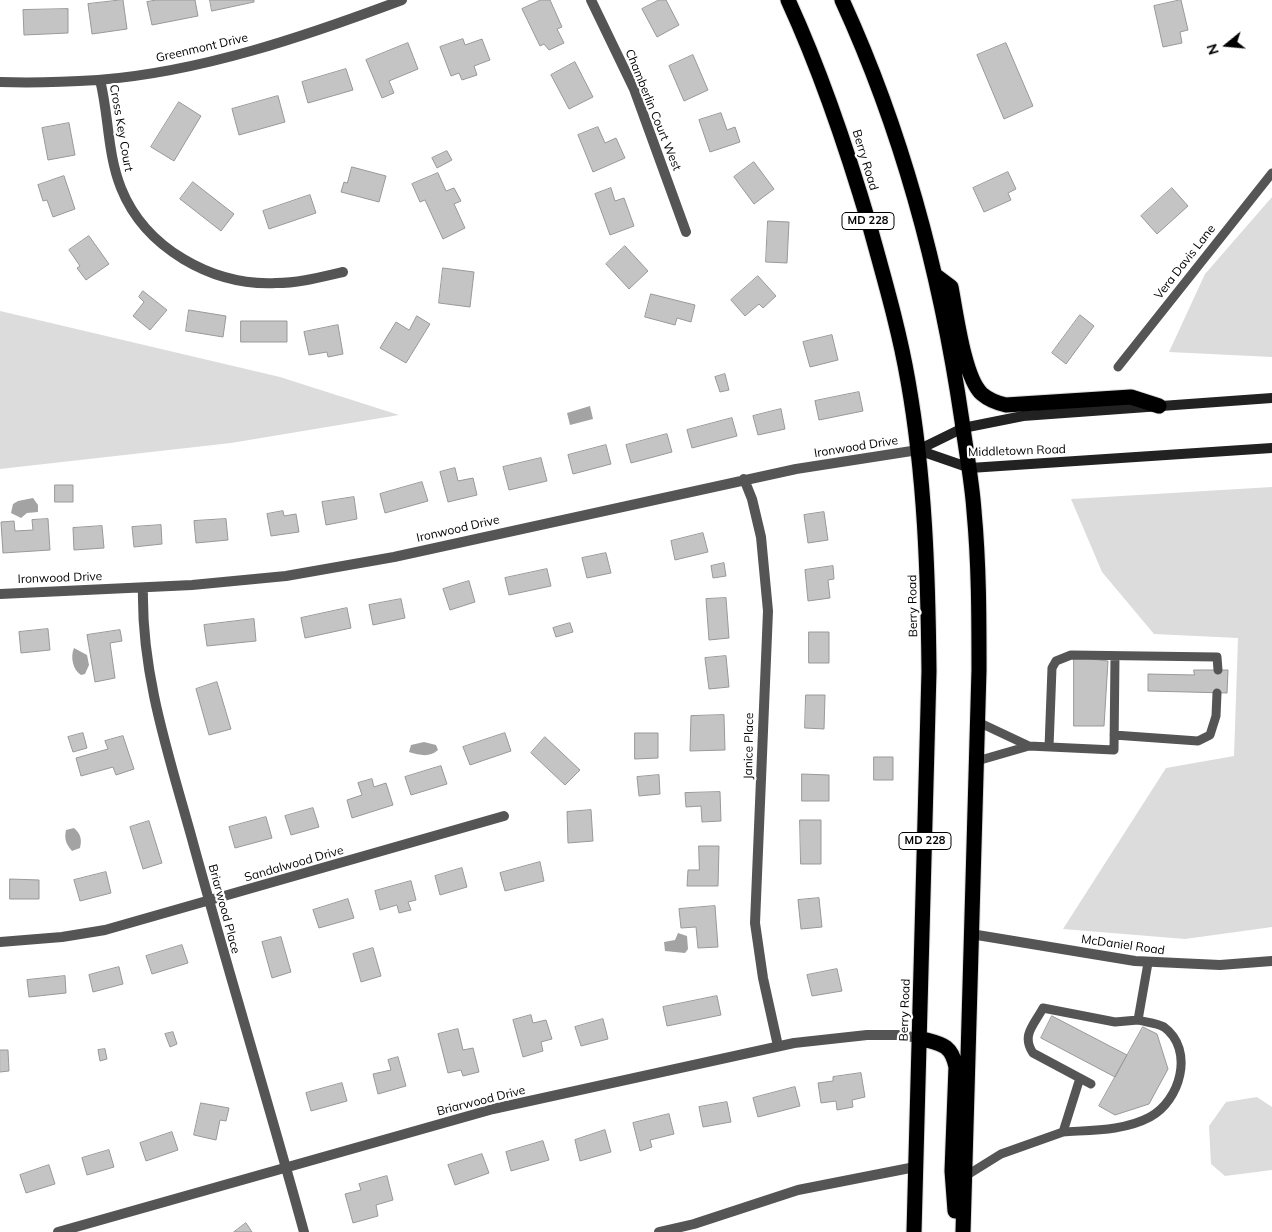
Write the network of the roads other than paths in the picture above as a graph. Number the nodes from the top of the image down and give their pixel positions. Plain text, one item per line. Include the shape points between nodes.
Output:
1 (402, 0) edge
2 (591, 0) edge
3 (788, 0) edge
4 (842, 0) edge
5 (100, 80) junction
6 (0, 82) edge
7 (1272, 173) edge
8 (686, 232) dead end
9 (343, 272) dead end
10 (935, 275) junction
11 (1118, 367) dead end
12 (1272, 398) edge
13 (1159, 406) junction
14 (963, 428) junction
15 (1272, 448) edge
16 (918, 450) junction
17 (970, 468) junction
18 (744, 479) junction
19 (143, 588) junction
20 (0, 594) edge
21 (1115, 656) junction
22 (1218, 670) dead end
23 (1217, 693) dead end
24 (978, 722) junction
25 (1114, 735) junction
26 (1029, 746) junction
27 (1049, 747) junction
28 (977, 761) junction
29 (504, 816) dead end
30 (208, 902) junction
31 (971, 934) junction
32 (0, 942) edge
33 (1272, 961) edge
34 (1148, 962) junction
35 (1138, 1020) junction
36 (919, 1038) junction
37 (778, 1046) junction
38 (1080, 1078) junction
39 (1091, 1084) dead end
40 (1063, 1132) junction
41 (285, 1167) junction
42 (915, 1167) junction
43 (964, 1177) junction
44 (58, 1232) edge
45 (304, 1232) edge
46 (659, 1232) edge
47 (914, 1232) edge
48 (956, 1232) edge
49 (963, 1232) edge

1 - 5 street, Greenmont Drive via 287,41 208,61
2 - 8 street, Chamberlin Court West via 641,107
3 - 16 highway, Berry Road / MD 228 via 828,93 876,250 906,372
4 - 10 highway via 899,149
5 - 6 street, Greenmont Drive
5 - 9 street, Cross Key Court via 120,187 142,224 162,243 180,257 220,276 261,283 296,282
7 - 11 lane, Vera Davis Lane
10 - 13 highway via 951,287 970,375 981,393 990,400 1006,405 1131,398
10 - 14 highway
12 - 13 main road, Middletown Road
13 - 14 main road, Middletown Road via 1023,416
14 - 16 main road, Middletown Road
14 - 17 highway
15 - 17 main road, Middletown Road
16 - 17 main road, Middletown Road
16 - 18 street, Ironwood Drive
16 - 36 highway, Berry Road / MD 228 via 929,593
17 - 24 highway via 979,611
18 - 19 street, Ironwood Drive via 361,563 254,580
18 - 37 street, Janice Place via 761,537 768,611 755,923
19 - 20 street, Ironwood Drive
19 - 30 street, Briarwood Place via 142,624 152,688
21 - 22 lane via 1217,657
21 - 25 lane
21 - 27 lane via 1071,655 1056,661 1052,668
23 - 25 lane via 1216,716 1210,734 1198,741
24 - 26 lane
24 - 28 highway
25 - 27 lane via 1114,750
26 - 27 lane
26 - 28 lane
28 - 31 highway
29 - 30 street, Sandalwood Drive
30 - 32 street, Sandalwood Drive via 90,933
30 - 41 street, Briarwood Place
31 - 34 street, McDaniel Road
31 - 43 highway
33 - 34 street, McDaniel Road via 1220,965
34 - 35 lane
35 - 38 lane via 1114,1022 1043,1008 1027,1037 1027,1045 1033,1053
35 - 40 lane via 1162,1026 1175,1039 1182,1053 1177,1086 1165,1106 1149,1117 1118,1127
36 - 37 street, Briarwood Drive via 893,1034 844,1036
36 - 42 highway, Berry Road / MD 228
36 - 48 highway via 945,1046 953,1055 956,1067 952,1171
37 - 41 street, Briarwood Drive via 493,1109
38 - 39 lane
38 - 40 lane
40 - 43 lane via 1001,1154
41 - 44 street, Briarwood Drive
41 - 45 street, Briarwood Place
42 - 46 street via 798,1190
42 - 47 highway, Berry Road / MD 228
43 - 49 highway

